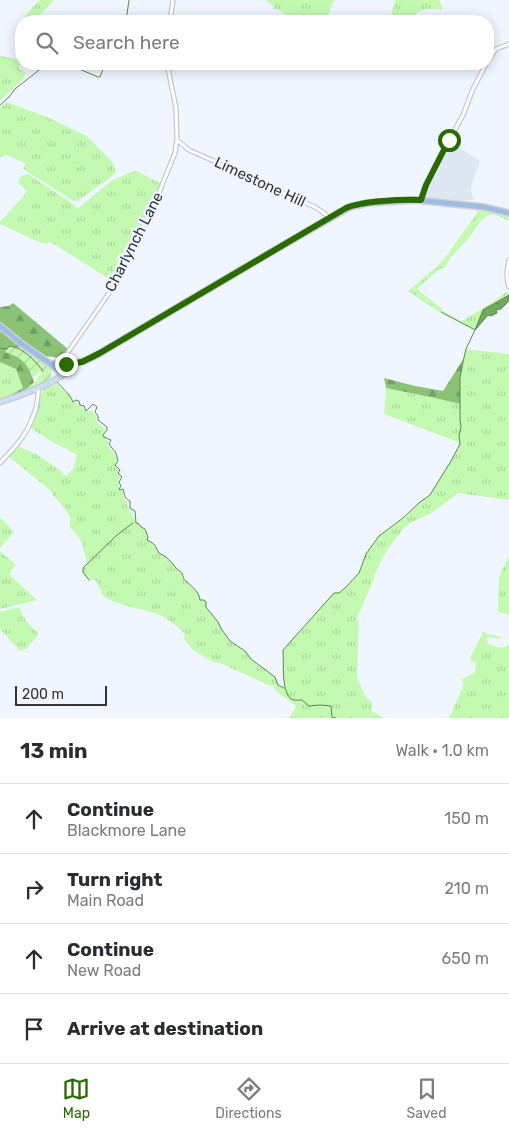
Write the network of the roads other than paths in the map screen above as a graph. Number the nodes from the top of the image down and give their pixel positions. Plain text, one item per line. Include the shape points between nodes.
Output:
1 (173, 0) edge
2 (171, 15) edge
3 (509, 44) edge
4 (494, 53) edge
5 (168, 70) edge
6 (483, 70) edge
7 (177, 139) junction
8 (189, 150) junction
9 (175, 153) junction
10 (421, 200) junction
11 (509, 213) edge
12 (329, 218) junction
13 (509, 260) edge
14 (509, 287) edge
15 (0, 326) edge
16 (63, 368) junction
17 (38, 388) junction
18 (0, 402) edge
19 (0, 463) edge

1 - 2 street
3 - 4 street
5 - 7 street, Charlynch Lane via 176,108
6 - 10 street
7 - 8 street, Limestone Hill
7 - 9 street, Charlynch Lane
8 - 9 street
8 - 12 street, Limestone Hill via 315,207
9 - 16 street, Charlynch Lane via 117,280 66,354
10 - 11 main road
10 - 12 main road via 358,204
12 - 16 main road via 100,353
13 - 14 street
15 - 16 main road via 26,348
16 - 17 main road via 56,379
17 - 18 main road
17 - 19 street via 28,428

